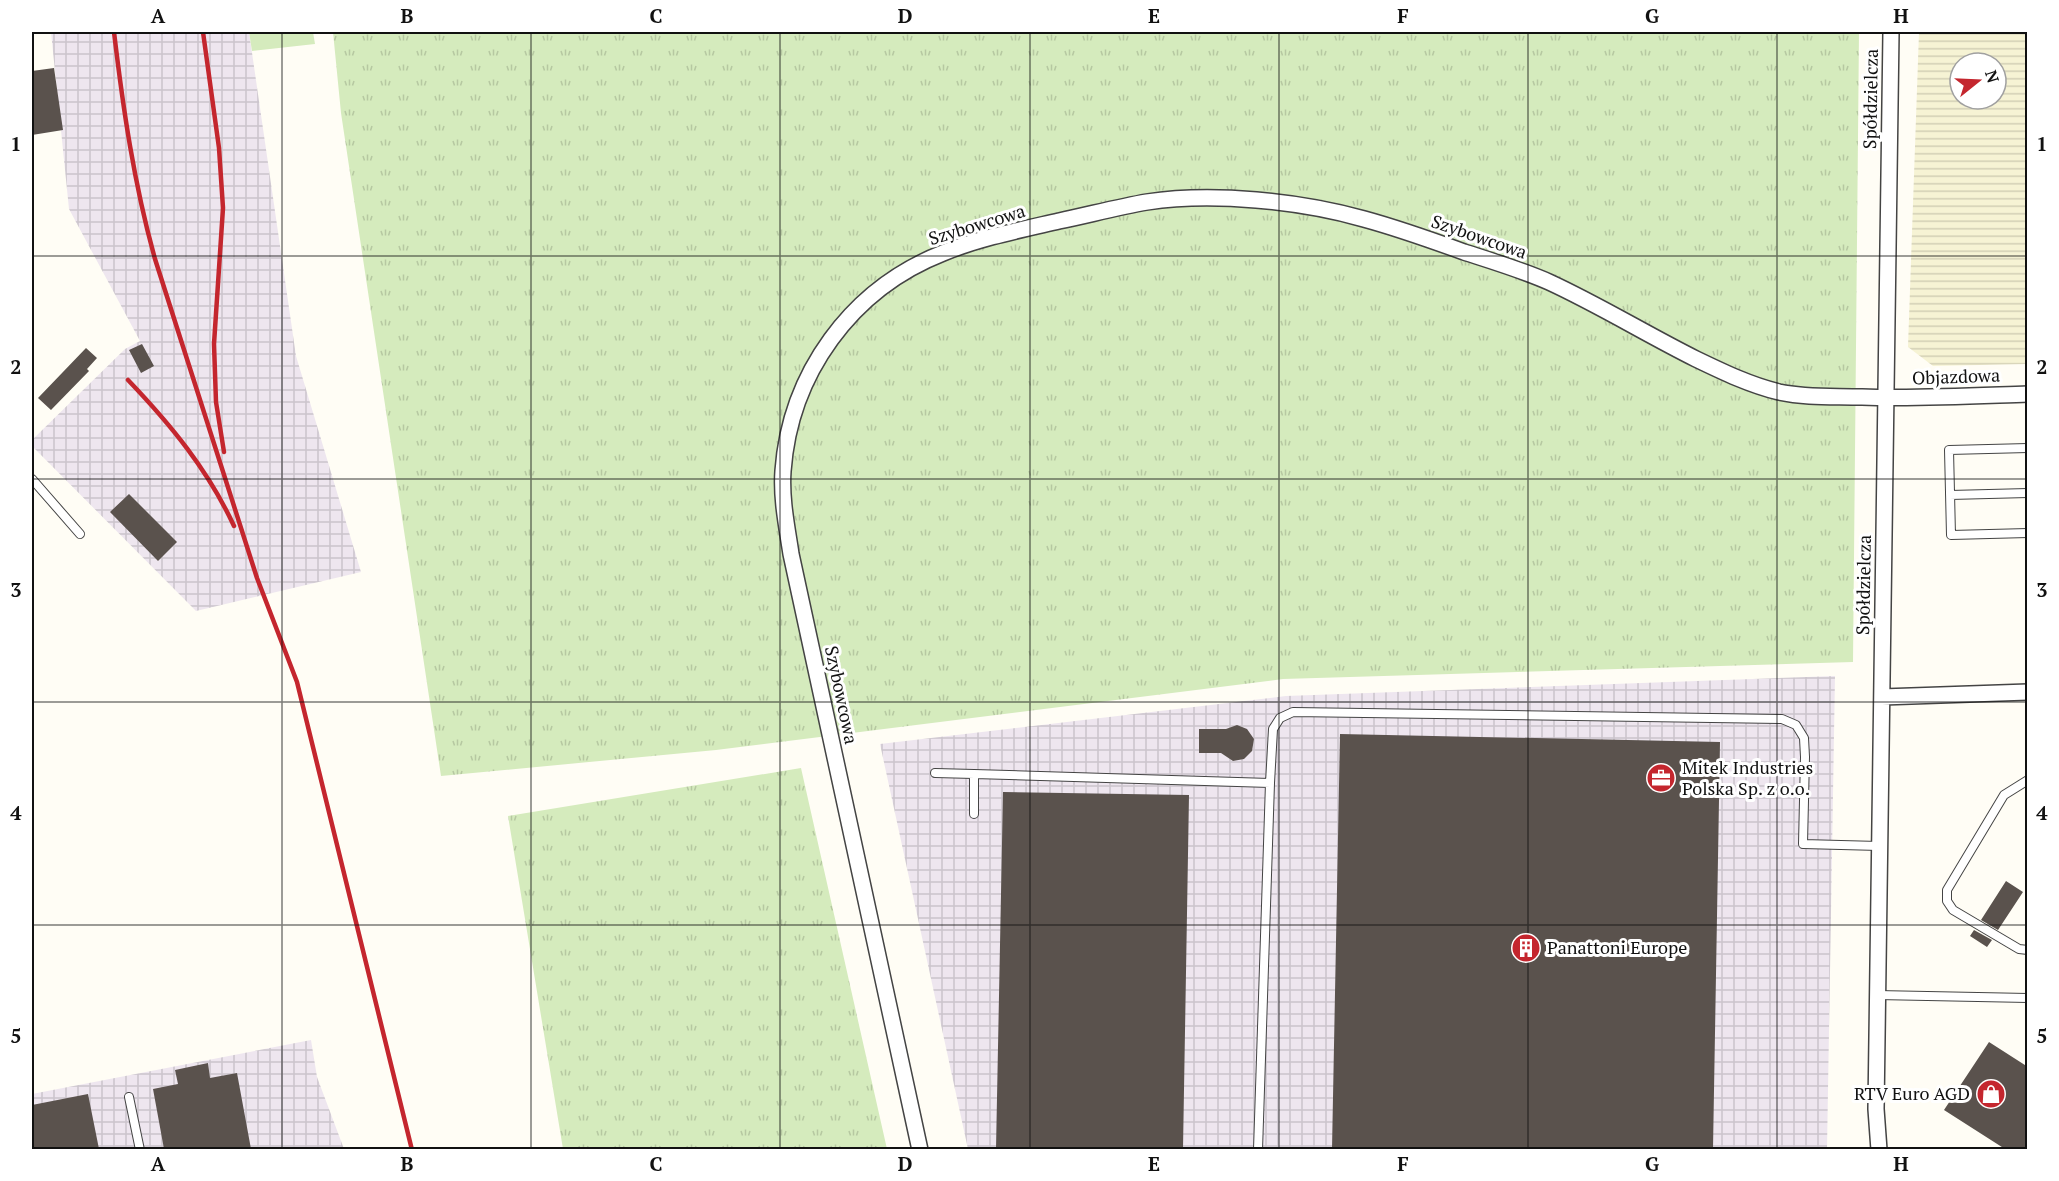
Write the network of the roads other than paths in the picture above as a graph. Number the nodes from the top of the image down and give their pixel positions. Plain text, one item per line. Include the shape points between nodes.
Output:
1 (1891, 32) edge
2 (2028, 394) edge
3 (1886, 399) junction
4 (2028, 448) edge
5 (32, 479) edge
6 (2028, 493) edge
7 (1950, 495) junction
8 (2028, 533) edge
9 (80, 534) dead end
10 (2028, 692) edge
11 (1882, 697) junction
12 (935, 773) dead end
13 (974, 774) junction
14 (2028, 780) edge
15 (1270, 783) junction
16 (974, 814) dead end
17 (1879, 846) junction
18 (2025, 951) edge
19 (1877, 995) junction
20 (2028, 998) edge
21 (129, 1097) dead end
22 (1878, 1144) edge
23 (140, 1149) edge
24 (921, 1149) edge
25 (1258, 1149) edge

1 - 3 street, Spółdzielcza
2 - 3 street, Objazdowa
3 - 11 street, Spółdzielcza
3 - 24 street, Szybowcowa via 1801,395 1756,386 1538,278 1364,219 1288,204 1191,199 1148,202 975,242 942,253 888,282 840,326 805,382 794,408 782,475 791,554
4 - 7 lane via 1949,450
5 - 9 lane
6 - 7 lane
7 - 8 lane via 1951,535
10 - 11 street
11 - 17 street, Spółdzielcza
12 - 13 lane
13 - 15 lane
13 - 16 lane
14 - 18 lane via 2004,795 1947,890 1947,901 1953,910
15 - 17 lane via 1274,729 1280,718 1293,712 1782,719 1796,725 1804,738 1803,844
15 - 25 lane
17 - 19 street, Spółdzielcza
19 - 20 lane
19 - 22 street, Spółdzielcza
21 - 23 lane

